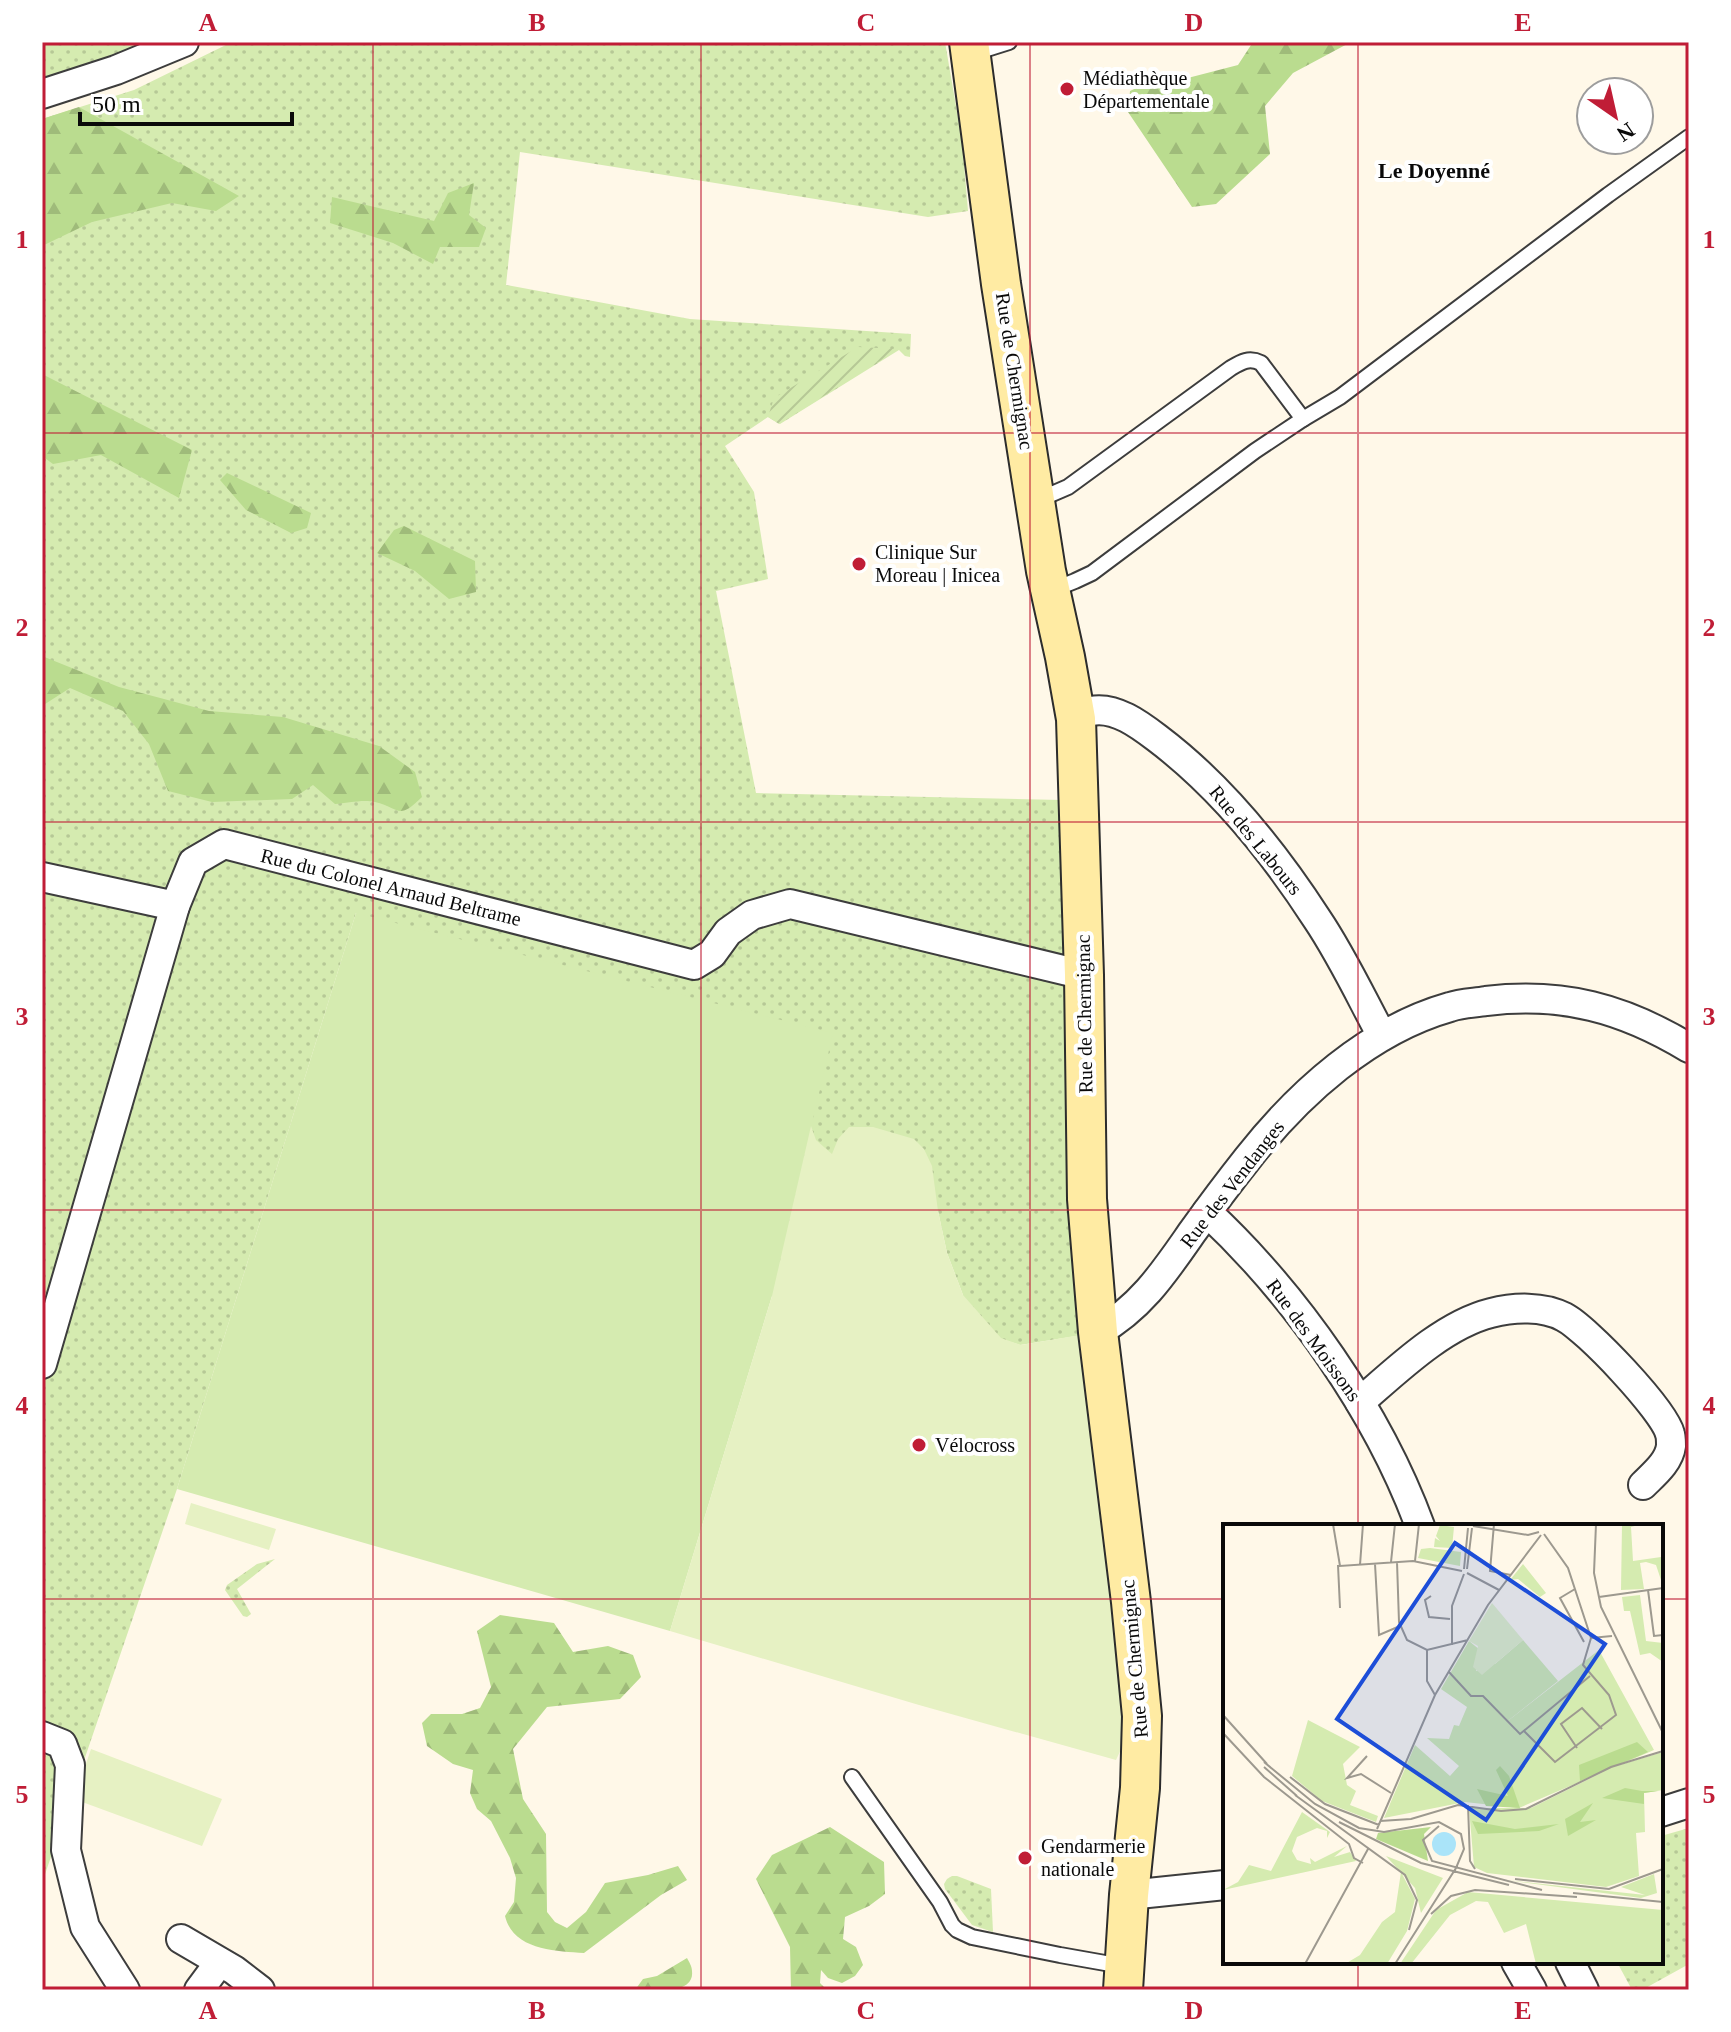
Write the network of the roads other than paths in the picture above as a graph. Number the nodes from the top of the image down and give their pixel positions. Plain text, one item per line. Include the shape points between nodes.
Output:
1 (184, 42) edge
2 (1009, 42) edge
3 (970, 48) edge
4 (42, 94) edge
5 (1689, 137) edge
6 (1303, 419) junction
7 (1035, 501) junction
8 (1050, 591) junction
9 (1076, 719) junction
10 (42, 877) edge
11 (175, 906) junction
12 (1084, 975) junction
13 (1382, 1036) junction
14 (1689, 1048) edge
15 (1207, 1212) junction
16 (1098, 1332) junction
17 (42, 1364) edge
18 (1360, 1402) junction
19 (1643, 1485) dead end
20 (1419, 1524) edge
21 (42, 1736) edge
22 (852, 1777) dead end
23 (1689, 1803) edge
24 (1663, 1811) edge
25 (1223, 1885) edge
26 (1129, 1895) junction
27 (181, 1939) dead end
28 (219, 1963) junction
29 (1517, 1964) edge
30 (1571, 1964) edge
31 (1124, 1978) edge
32 (125, 1990) edge
33 (199, 1990) edge
34 (260, 1990) edge
35 (1532, 1990) edge
36 (1584, 1990) edge

1 - 4 street
2 - 3 lane
3 - 7 street, Rue de Chermignac
5 - 6 lane via 1340,397
6 - 7 lane via 1261,363 1242,362 1068,487
6 - 8 lane via 1092,573
7 - 8 street, Rue de Chermignac
8 - 9 street, Rue de Chermignac
9 - 12 street, Rue de Chermignac
9 - 13 street, Rue des Labours via 1090,711 1123,716 1212,785 1298,891
10 - 11 street
11 - 12 street, Rue du Colonel Arnaud Beltrame via 193,862 224,844 694,965 752,915 790,904
11 - 17 street, Rue du Colonel Arnaud Beltrame
12 - 16 street, Rue de Chermignac via 1087,1199
13 - 14 street, Rue des Vendanges via 1452,1006 1551,998 1638,1021
13 - 15 street, Rue des Vendanges via 1292,1109
15 - 16 street, Rue des Vendanges via 1146,1295
15 - 18 street, Rue des Moissons via 1304,1320
16 - 26 street, Rue de Chermignac via 1142,1716
18 - 19 street via 1463,1324 1492,1313 1544,1310 1579,1326 1664,1421 1670,1434 1668,1457
18 - 20 street, Rue des Moissons
21 - 32 street via 62,1744 70,1765 66,1850 85,1927
22 - 31 lane via 957,1930
23 - 24 street
25 - 26 street
26 - 31 street, Rue de Chermignac
27 - 28 street
28 - 33 street
28 - 34 street
29 - 35 street
30 - 36 street

